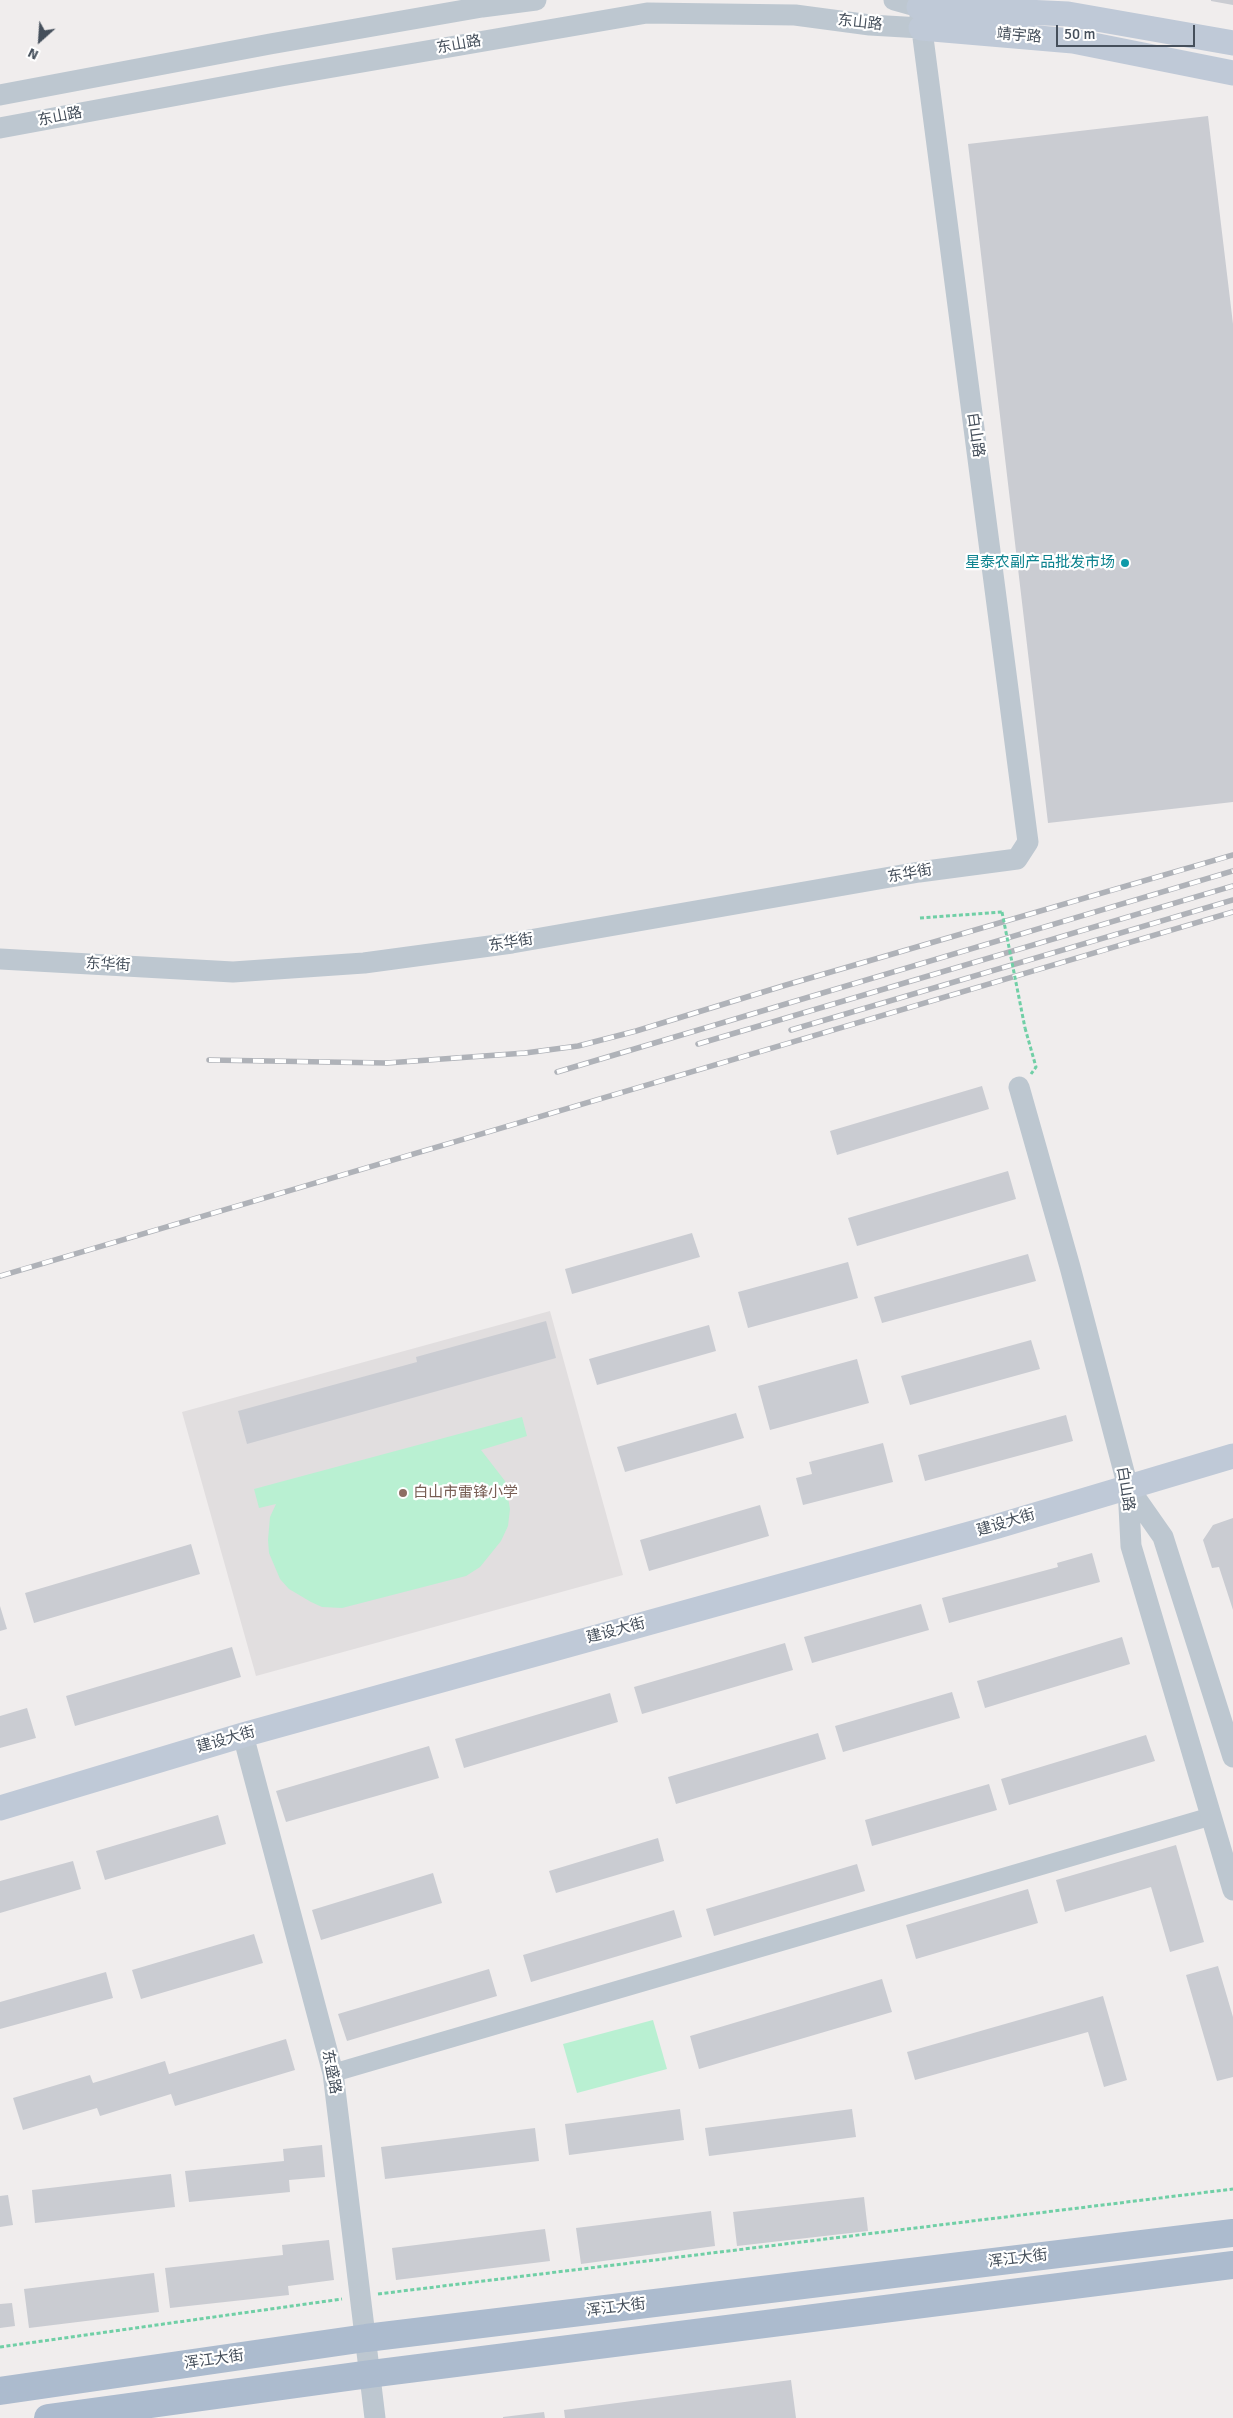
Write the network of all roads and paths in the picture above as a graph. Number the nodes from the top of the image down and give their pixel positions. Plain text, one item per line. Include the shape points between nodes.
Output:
1 (536, 0) edge
2 (894, 0) edge
3 (920, 17) junction
4 (1233, 43) edge
5 (1233, 73) edge
6 (0, 95) edge
7 (0, 128) edge
8 (1016, 859) joint
9 (920, 918) dead end
10 (0, 958) edge
11 (1019, 1087) joint
12 (1233, 1456) edge
13 (1128, 1487) junction
14 (243, 1734) junction
15 (1233, 1757) edge
16 (0, 1808) edge
17 (1212, 1816) junction
18 (1233, 1890) edge
19 (333, 2073) junction
20 (1233, 2189) edge
21 (1233, 2233) edge
22 (1233, 2265) edge
23 (360, 2296) junction
24 (366, 2338) junction
25 (0, 2347) edge
26 (370, 2374) junction
27 (0, 2391) edge
28 (48, 2418) edge
29 (375, 2418) edge

1 - 6 street via 270,44
2 - 3 street, 东山路
3 - 4 main road, 靖宇路 via 1068,14
3 - 5 main road, 靖宇路 via 1073,40
3 - 7 street, 东山路 via 870,25 795,15 647,12
3 - 8 street, 白山路 via 1028,842
8 - 10 street, 东华街 via 919,872 512,944 364,962 233,972
9 - 11 path, bridge via 1002,912 1036,1067
11 - 13 street, 白山路
12 - 13 main road, 建设大街
13 - 14 main road, 建设大街 via 998,1526
13 - 15 street via 1163,1536
13 - 17 street, 白山路 via 1131,1546
14 - 16 main road, 建设大街
14 - 19 street, 东盛路
17 - 18 street, 白山路
17 - 19 street
19 - 23 street, 东盛路
20 - 23 path
21 - 24 main road, 浑江大街
22 - 26 main road
23 - 24 street, 东盛路
23 - 25 path
24 - 26 street, 东盛路
24 - 27 main road, 浑江大街
26 - 28 main road
26 - 29 street, 东盛路

